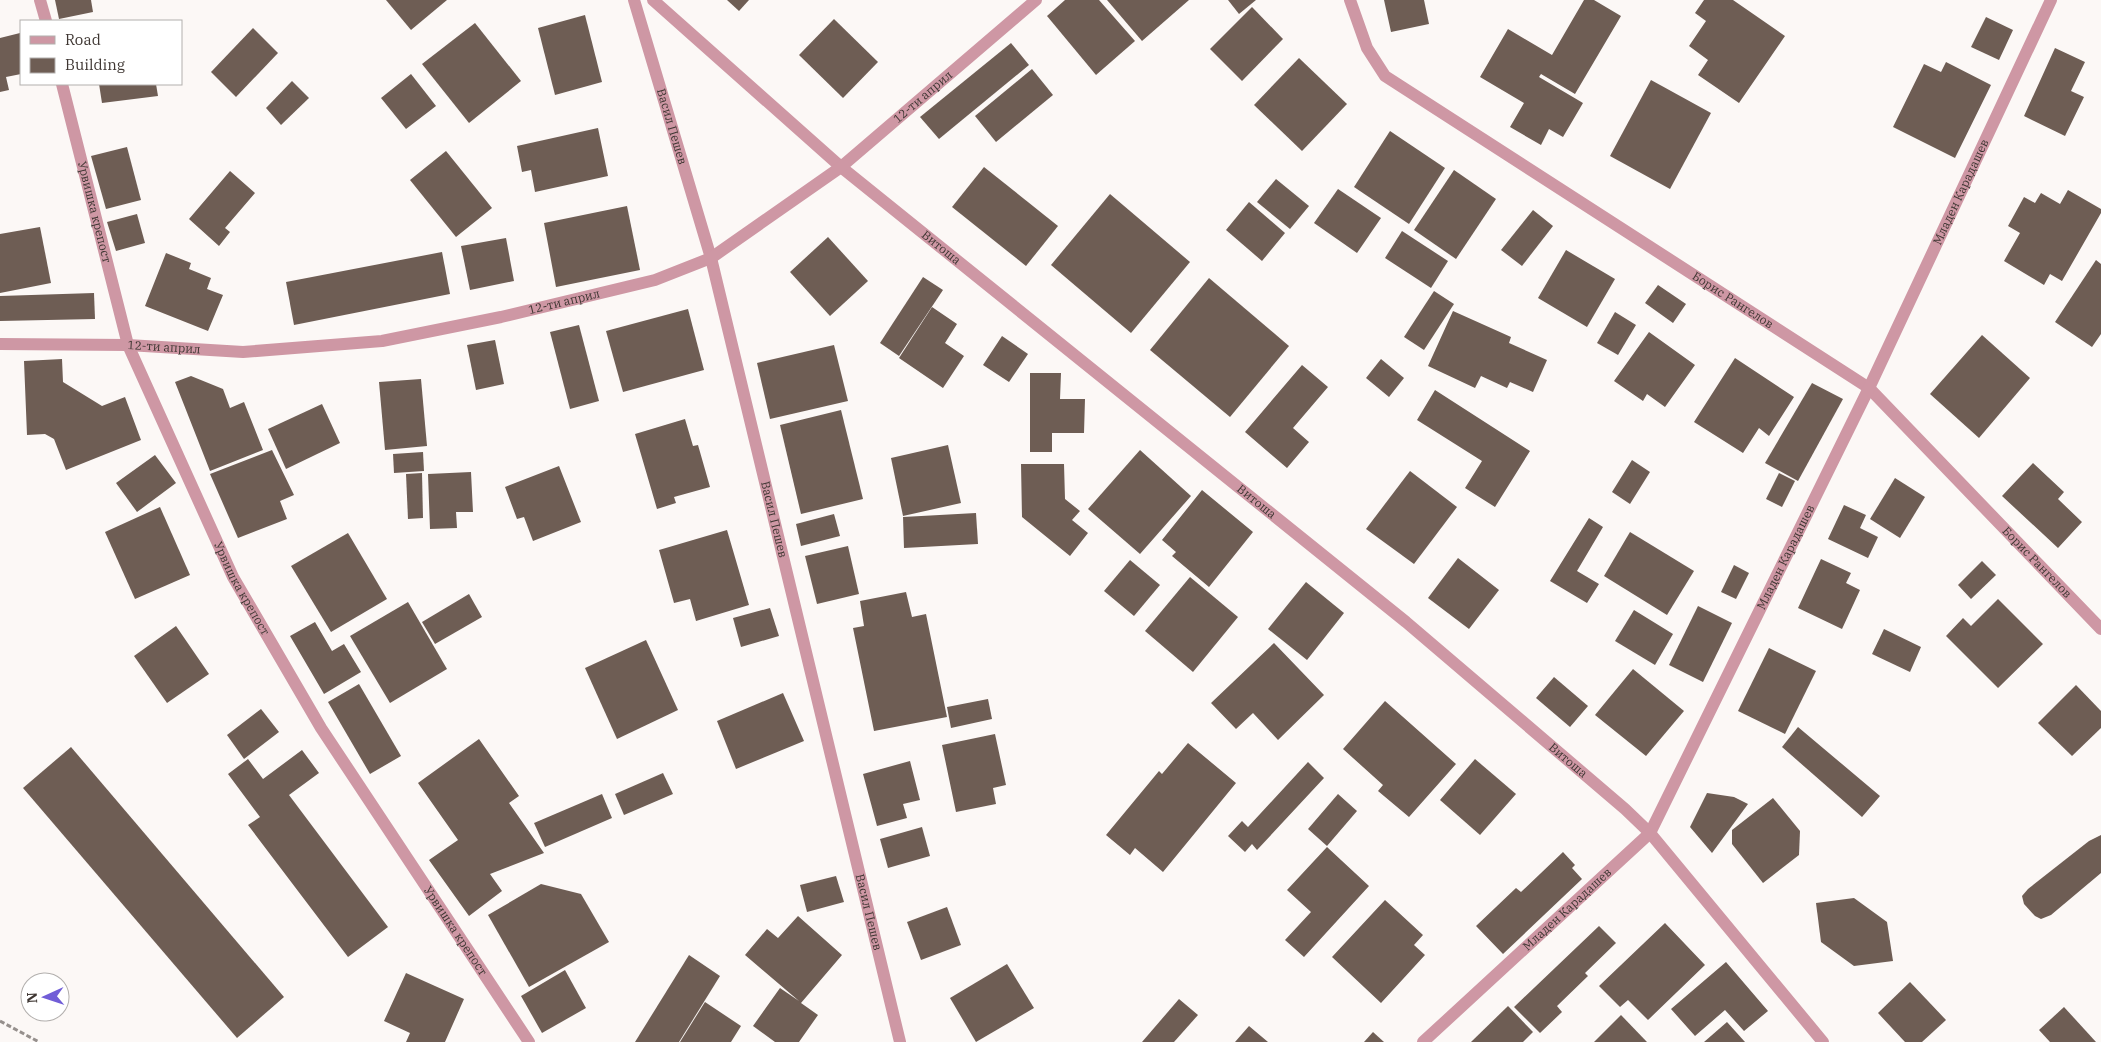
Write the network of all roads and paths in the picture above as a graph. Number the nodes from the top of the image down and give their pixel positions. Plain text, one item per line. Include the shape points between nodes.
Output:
1 (40, 0) edge
2 (634, 0) edge
3 (653, 0) edge
4 (1036, 0) edge
5 (1350, 0) edge
6 (2051, 0) edge
7 (46, 20) edge
8 (62, 85) edge
9 (841, 167) junction
10 (711, 258) junction
11 (0, 344) edge
12 (128, 345) junction
13 (1868, 388) junction
14 (2101, 629) edge
15 (1650, 833) junction
16 (0, 1021) edge
17 (39, 1042) edge
18 (529, 1042) edge
19 (900, 1042) edge
20 (1424, 1042) edge
21 (1822, 1042) edge

1 - 7 street
2 - 10 street, Васил Пешев
3 - 9 street, Витоша
4 - 9 street, 12-ти април
5 - 13 street, Борис Рангелов via 1367,48 1385,76
6 - 13 street, Младен Карадашев
8 - 12 street, Урвишка крепост
9 - 10 street, 12-ти април
9 - 15 street, Витоша via 1406,622
10 - 12 street, 12-ти април via 655,280 501,317 382,341 243,352
10 - 19 street, Васил Пешев
11 - 12 street, 12-ти април
12 - 18 street, Урвишка крепост via 233,577 321,728
13 - 14 street, Борис Рангелов
13 - 15 street, Младен Карадашев
15 - 20 street, Младен Карадашев
15 - 21 street, Витоша
16 - 17 path

